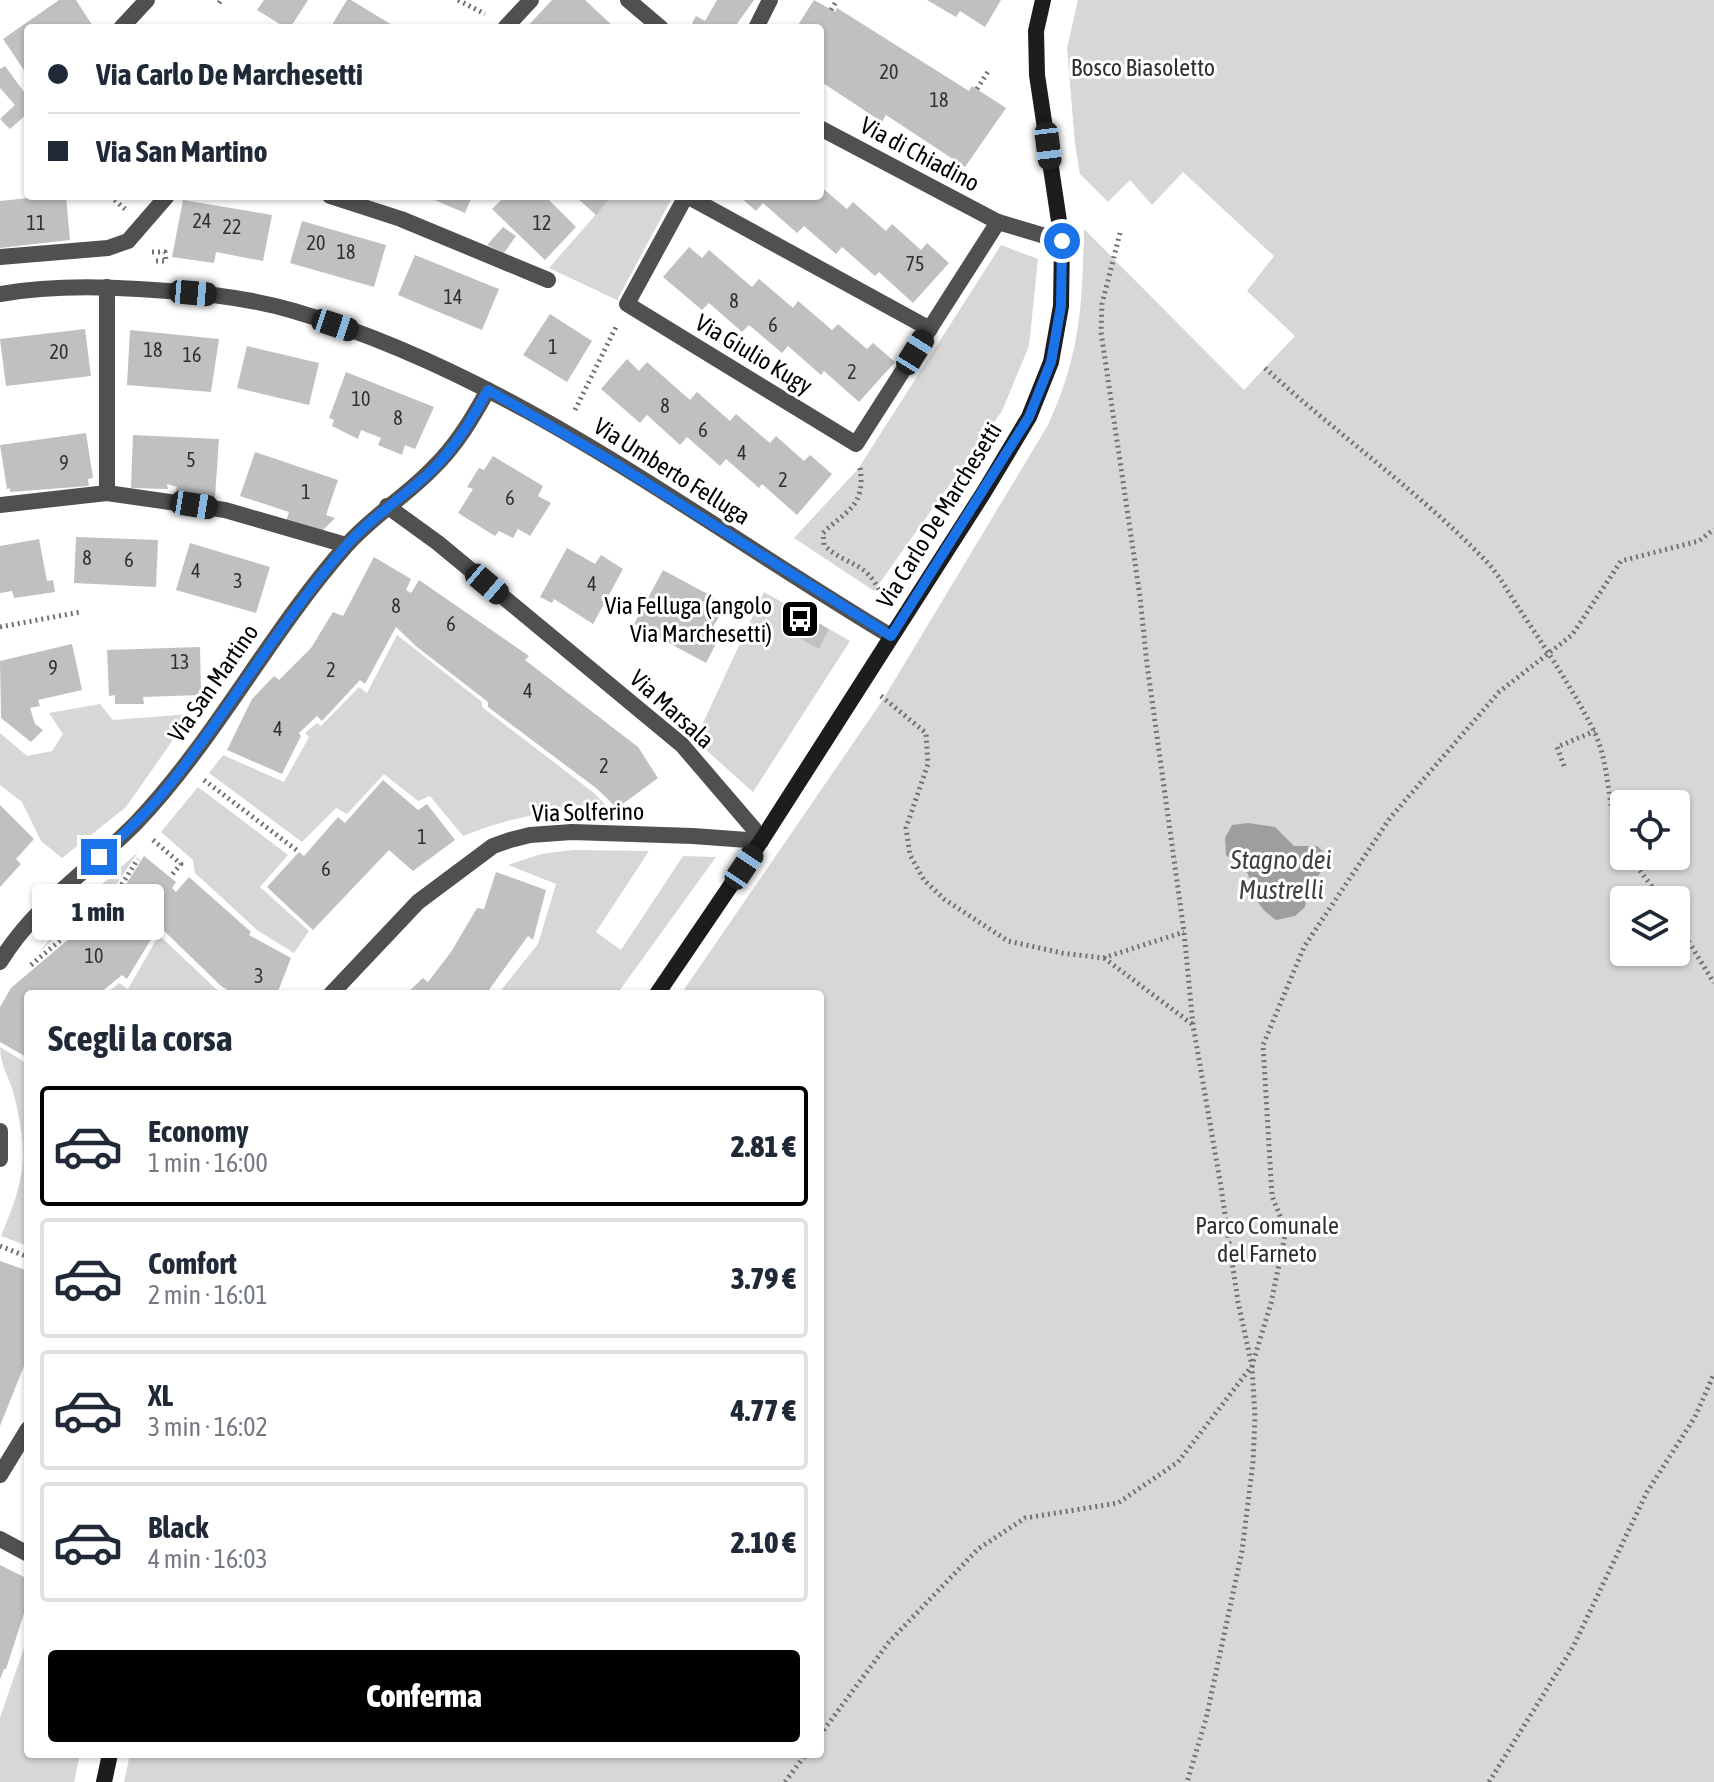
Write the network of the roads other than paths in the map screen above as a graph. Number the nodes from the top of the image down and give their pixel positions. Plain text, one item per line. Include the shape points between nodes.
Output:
1 (147, 0) edge
2 (531, 0) edge
3 (628, 0) edge
4 (770, 0) edge
5 (1043, 0) edge
6 (125, 24) edge
7 (509, 24) edge
8 (656, 24) edge
9 (758, 24) edge
10 (824, 130) edge
11 (164, 200) edge
12 (350, 200) edge
13 (684, 200) edge
14 (693, 200) edge
15 (998, 222) junction
16 (1062, 241) junction
17 (0, 257) edge
18 (548, 280) dead end
19 (107, 287) junction
20 (0, 294) edge
21 (930, 329) junction
22 (488, 390) junction
23 (107, 493) junction
24 (0, 505) edge
25 (387, 506) junction
26 (346, 545) junction
27 (891, 636) junction
28 (761, 841) junction
29 (0, 962) edge
30 (335, 990) edge
31 (660, 990) edge
32 (0, 1131) edge
33 (0, 1159) edge
34 (24, 1436) edge
35 (0, 1475) edge
36 (0, 1539) edge
37 (24, 1552) edge
38 (109, 1758) edge
39 (104, 1782) edge

1 - 6 street
2 - 7 street
3 - 8 street
4 - 9 street
5 - 16 main road, Via Carlo De Marchesetti via 1036,31 1037,75
10 - 15 street, Via di Chiadino
11 - 17 street via 128,241 108,248
12 - 18 street
13 - 21 street, Via Giulio Kugy via 627,304 856,444
14 - 21 street
15 - 16 street, Via di Chiadino
15 - 21 street
16 - 27 main road, Via Carlo De Marchesetti via 1061,306 1051,362 1029,417
19 - 20 street, Via Umberto Felluga
19 - 22 street, Via Umberto Felluga via 224,296 291,310 414,354
19 - 23 street
22 - 25 street, Via San Martino via 462,435 431,470
22 - 27 street, Via Umberto Felluga
23 - 24 street
23 - 26 street via 225,510
25 - 26 street, Via San Martino
25 - 28 street, Via Marsala via 682,745
26 - 29 street, Via San Martino via 271,640 170,784 33,918
27 - 28 main road, Via Carlo De Marchesetti
28 - 30 street, Via Solferino via 572,832 510,840 493,846 418,902
28 - 31 main road, Via Carlo De Marchesetti
32 - 33 street
34 - 35 street
36 - 37 street
38 - 39 main road

